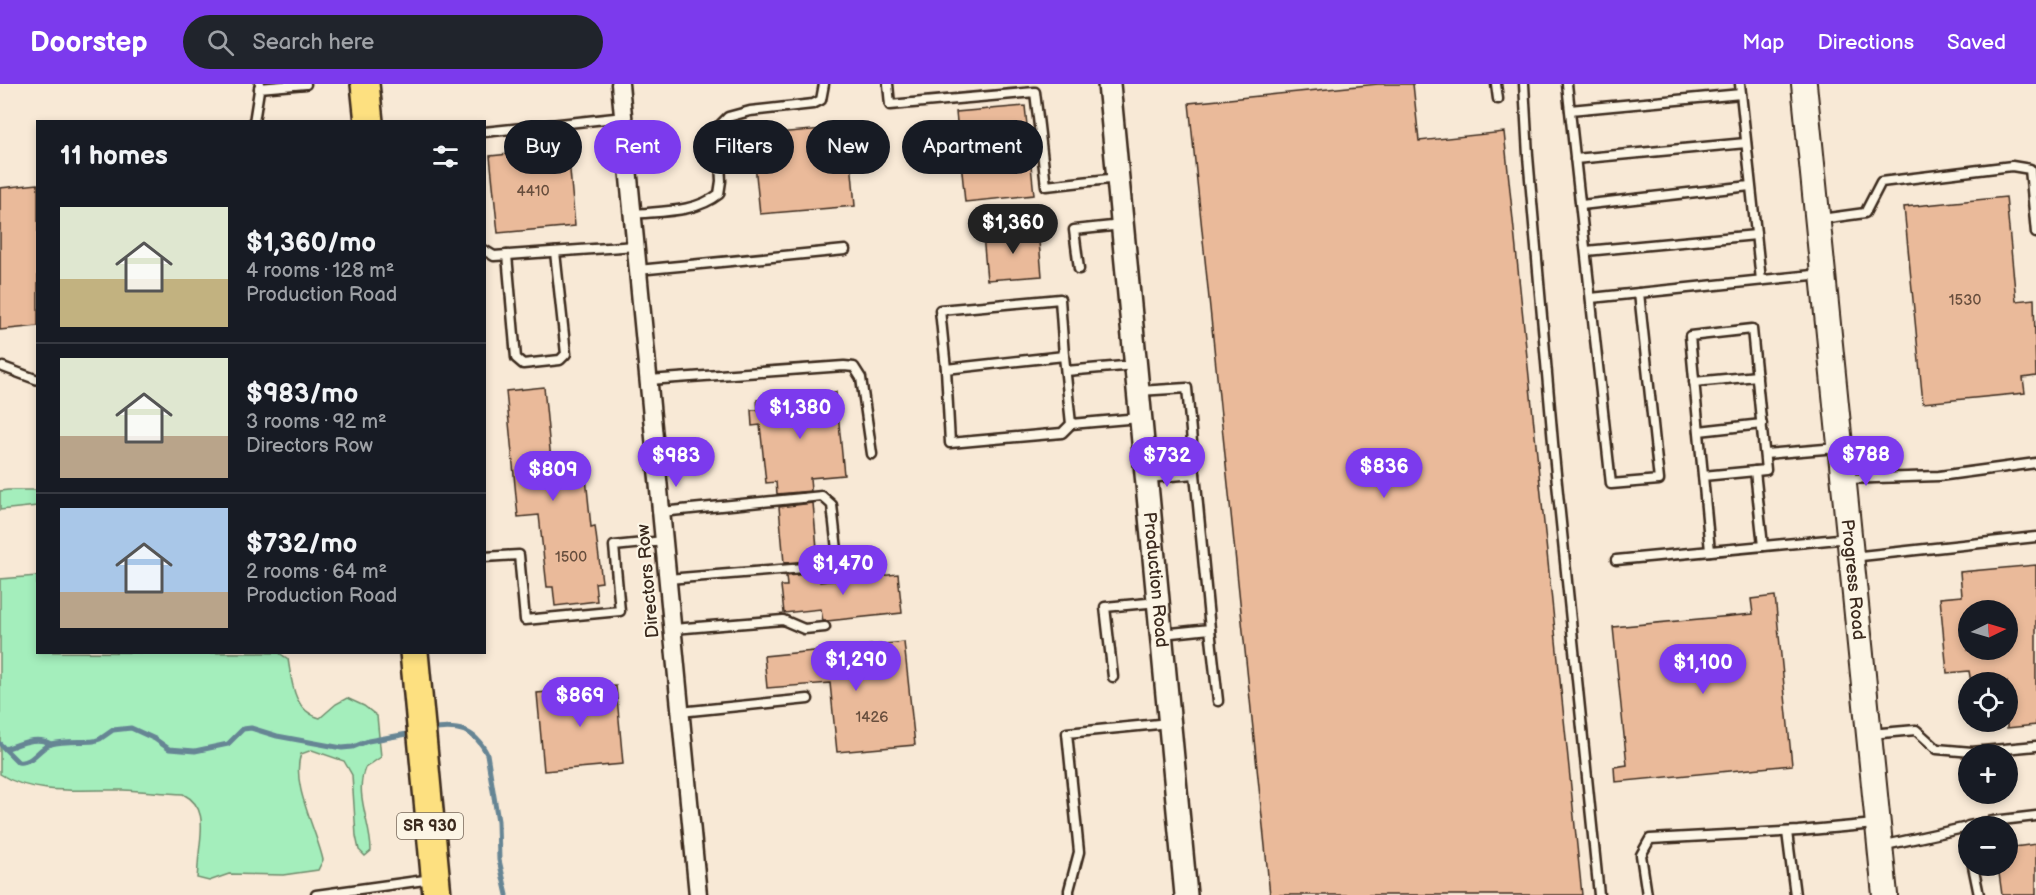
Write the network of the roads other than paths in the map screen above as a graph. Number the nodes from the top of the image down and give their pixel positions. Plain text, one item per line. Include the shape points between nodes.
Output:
1 (306, 84) edge
2 (365, 84) edge
3 (620, 84) edge
4 (824, 84) edge
5 (888, 84) edge
6 (1109, 84) edge
7 (1496, 84) edge
8 (1524, 84) edge
9 (1567, 84) edge
10 (1740, 84) edge
11 (1804, 84) edge
12 (259, 86) edge
13 (1741, 94) junction
14 (1498, 99) dead end
15 (1570, 110) junction
16 (624, 117) junction
17 (254, 120) edge
18 (369, 120) edge
19 (486, 132) edge
20 (1746, 143) junction
21 (1575, 159) junction
22 (1118, 178) junction
23 (1750, 186) junction
24 (1581, 205) junction
25 (633, 214) junction
26 (1817, 219) junction
27 (1122, 225) junction
28 (2036, 233) edge
29 (1755, 235) junction
30 (636, 246) junction
31 (845, 250) dead end
32 (486, 251) edge
33 (1586, 251) junction
34 (555, 252) junction
35 (507, 255) junction
36 (1079, 269) dead end
37 (638, 270) junction
38 (1823, 273) junction
39 (1761, 280) junction
40 (1639, 293) junction
41 (1591, 298) junction
42 (1064, 356) junction
43 (1136, 364) junction
44 (3, 367) dead end
45 (946, 369) junction
46 (1066, 370) junction
47 (1757, 375) junction
48 (36, 379) edge
49 (648, 380) junction
50 (1694, 382) junction
51 (1138, 392) junction
52 (1141, 418) junction
53 (1071, 424) junction
54 (1762, 424) junction
55 (1699, 430) junction
56 (1841, 448) junction
57 (872, 454) dead end
58 (1765, 454) junction
59 (2036, 464) edge
60 (1755, 471) junction
61 (1195, 474) junction
62 (1703, 476) junction
63 (1147, 478) junction
64 (1844, 479) junction
65 (661, 512) junction
66 (2036, 537) edge
67 (664, 542) junction
68 (1763, 546) junction
69 (1850, 547) junction
70 (1710, 551) junction
71 (486, 557) edge
72 (1616, 560) dead end
73 (668, 579) junction
74 (1158, 602) junction
75 (825, 627) dead end
76 (673, 629) junction
77 (1210, 629) junction
78 (1161, 634) junction
79 (414, 654) edge
80 (1113, 677) dead end
81 (808, 699) dead end
82 (1218, 701) dead end
83 (680, 712) junction
84 (1170, 723) junction
85 (1869, 734) junction
86 (2036, 746) edge
87 (2036, 816) edge
88 (2018, 818) edge
89 (1958, 829) edge
90 (1787, 832) junction
91 (1879, 835) junction
92 (1975, 876) edge
93 (436, 887) edge
94 (318, 895) edge
95 (698, 895) edge
96 (1069, 895) edge
97 (1186, 895) edge
98 (1599, 895) edge
99 (1647, 895) edge
100 (1795, 895) edge
101 (1885, 895) edge
102 (1978, 895) edge

1 - 12 lane
2 - 18 highway
3 - 16 street, Directors Row
4 - 25 lane via 821,100 813,104 750,111 728,117 718,127 721,182 719,194 709,202 694,208
5 - 22 lane via 890,105 1035,92 1046,186
6 - 22 street, Production Road
7 - 14 lane
8 - 98 lane via 1554,454
9 - 15 lane
10 - 13 lane
11 - 26 main road, Progress Road
12 - 17 lane
13 - 15 lane
13 - 20 lane
15 - 21 lane
16 - 19 lane
16 - 25 street, Directors Row
20 - 21 lane
20 - 23 lane
21 - 24 lane
22 - 27 street, Production Road
23 - 24 lane
23 - 29 lane
24 - 33 lane
25 - 30 street, Directors Row
26 - 28 lane via 1865,213 1881,182 2012,165 2030,169
26 - 38 main road, Progress Road
27 - 36 lane via 1074,230
27 - 43 street, Production Road
29 - 33 lane
29 - 39 lane
30 - 34 lane
30 - 37 street, Directors Row
31 - 37 lane
32 - 35 lane via 494,256
33 - 41 lane
34 - 35 lane
34 - 35 lane via 566,354 560,360 524,364 516,358
37 - 49 street, Directors Row
38 - 39 lane
38 - 56 main road, Progress Road
39 - 40 lane
40 - 41 lane
40 - 41 lane via 1659,480 1611,484
42 - 45 lane
42 - 45 lane via 1060,299 940,310
42 - 46 lane
43 - 46 lane
43 - 51 street, Production Road
44 - 48 lane
45 - 53 lane via 950,444 1062,433
46 - 53 lane
47 - 50 lane
47 - 50 lane via 1752,329 1690,336
47 - 54 lane
49 - 57 lane via 854,367 861,378
49 - 65 street, Directors Row
50 - 55 lane
51 - 52 street, Production Road
51 - 61 lane via 1187,388
52 - 53 lane
52 - 63 street, Production Road
54 - 55 lane
54 - 58 lane
55 - 62 lane
56 - 58 lane
56 - 64 main road, Progress Road
58 - 60 lane via 1766,470
59 - 64 lane via 1939,476
60 - 62 lane
60 - 68 lane
61 - 63 lane
61 - 77 lane
62 - 70 lane
63 - 74 street, Production Road
64 - 69 main road, Progress Road
65 - 67 street, Directors Row
65 - 73 lane via 822,496 832,505 838,559 828,566
66 - 69 lane
67 - 71 lane via 614,546 620,611 525,620 519,555
67 - 73 street, Directors Row
68 - 69 lane
68 - 70 lane
69 - 85 main road, Progress Road
70 - 72 lane
73 - 76 street, Directors Row
74 - 78 street, Production Road
74 - 80 lane via 1105,607
75 - 76 lane via 804,629 783,620
76 - 83 street, Directors Row
77 - 78 lane
77 - 82 lane
78 - 84 street, Production Road
79 - 93 highway, SR 930
81 - 83 lane
83 - 95 street, Directors Row
84 - 96 lane via 1067,733 1079,852
84 - 97 street, Production Road
85 - 86 lane via 1916,730 1937,749 1972,752
85 - 91 main road, Progress Road
87 - 88 lane
89 - 91 lane
90 - 91 lane
90 - 99 lane via 1650,839 1641,855
90 - 100 lane
91 - 101 main road, Progress Road
92 - 102 lane
93 - 94 lane

